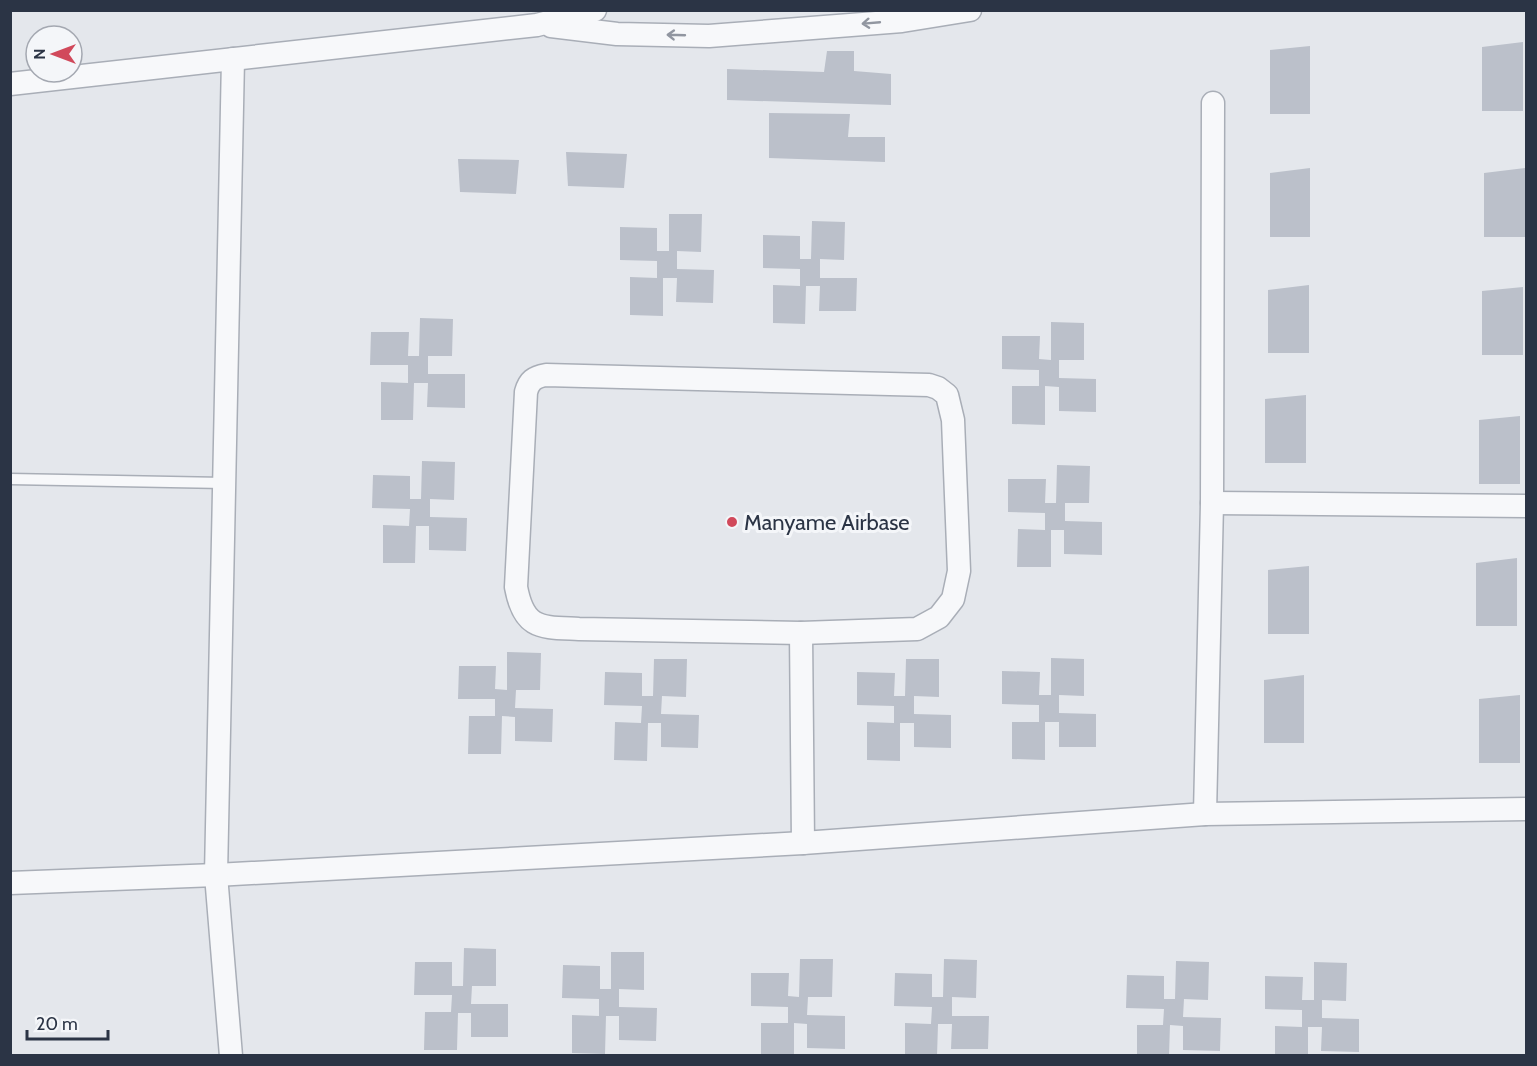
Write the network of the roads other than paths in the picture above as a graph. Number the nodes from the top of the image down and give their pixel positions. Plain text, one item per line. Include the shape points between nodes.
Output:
1 (595, 10) edge
2 (970, 10) edge
3 (902, 16) edge
4 (537, 25) junction
5 (233, 59) junction
6 (10, 84) edge
7 (1213, 103) dead end
8 (10, 480) edge
9 (224, 483) junction
10 (1212, 503) junction
11 (1527, 506) edge
12 (801, 633) junction
13 (1527, 808) edge
14 (1204, 814) junction
15 (803, 843) junction
16 (216, 874) junction
17 (10, 884) edge
18 (231, 1056) edge

1 - 4 street
2 - 3 street
3 -> 4 street via 709,36 617,34
4 - 5 street
5 - 6 street
5 - 9 street
7 - 10 street
8 - 9 lane
9 - 16 street
10 - 11 street
10 - 14 street
12 - 12 street via 917,629 939,617 953,599 959,571 953,420 947,395 929,385 546,375 529,383 516,587 525,616 546,627
12 - 15 street
13 - 14 street
14 - 15 street
15 - 16 street
16 - 17 street
16 - 18 street

